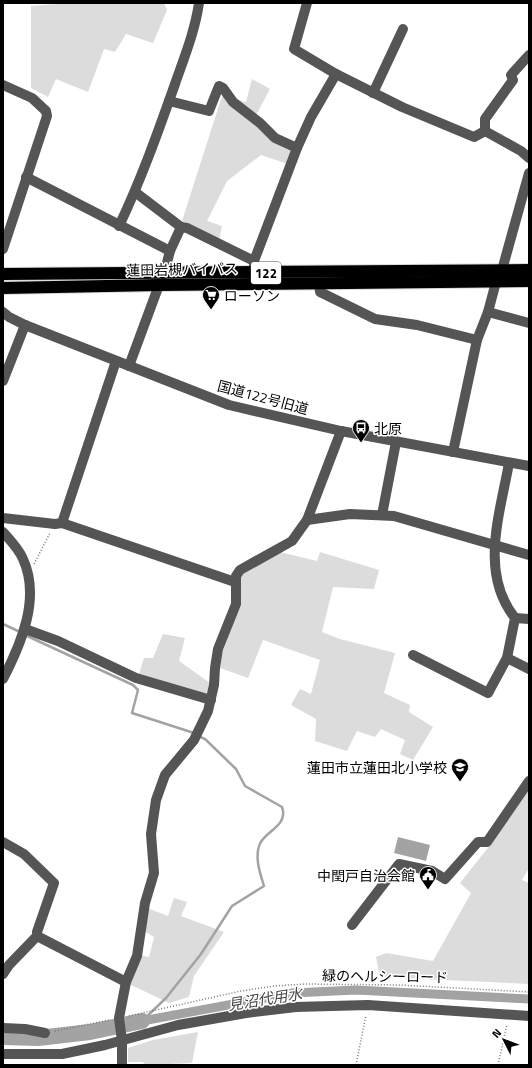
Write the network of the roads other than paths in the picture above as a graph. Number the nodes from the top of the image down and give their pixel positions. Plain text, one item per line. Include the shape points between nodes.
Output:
1 (199, 3) edge
2 (307, 3) edge
3 (403, 29) dead end
4 (529, 55) edge
5 (336, 74) junction
6 (3, 85) edge
7 (373, 93) junction
8 (169, 101) junction
9 (486, 131) junction
10 (297, 148) junction
11 (529, 158) edge
12 (529, 173) edge
13 (26, 176) junction
14 (135, 192) junction
15 (119, 226) junction
16 (181, 227) junction
17 (5, 235) edge
18 (3, 249) edge
19 (170, 251) junction
20 (254, 267) junction
21 (502, 270) junction
22 (529, 270) edge
23 (3, 274) edge
24 (161, 279) junction
25 (529, 281) edge
26 (496, 282) junction
27 (320, 283) junction
28 (3, 288) edge
29 (3, 312) edge
30 (488, 312) junction
31 (529, 324) edge
32 (25, 325) junction
33 (477, 340) junction
34 (116, 361) junction
35 (129, 366) junction
36 (3, 381) edge
37 (342, 431) junction
38 (396, 442) junction
39 (453, 452) junction
40 (509, 463) junction
41 (529, 466) edge
42 (382, 515) junction
43 (3, 518) edge
44 (307, 520) junction
45 (58, 524) junction
46 (3, 532) edge
47 (495, 545) junction
48 (529, 555) edge
49 (235, 582) junction
50 (515, 618) junction
51 (529, 619) edge
52 (25, 629) junction
53 (413, 655) dead end
54 (508, 658) junction
55 (529, 669) edge
56 (3, 680) edge
57 (211, 700) junction
58 (529, 781) edge
59 (3, 842) edge
60 (352, 925) dead end
61 (37, 936) junction
62 (3, 974) edge
63 (126, 982) junction
64 (529, 1016) edge
65 (3, 1028) edge
66 (45, 1033) road end
67 (122, 1037) junction
68 (3, 1054) edge
69 (122, 1065) edge

1 - 8 street via 196,22
2 - 5 street via 294,49
3 - 7 street
4 - 9 street via 511,75 513,80 485,119
5 - 7 street
5 - 10 street via 311,117
6 - 13 street via 32,98 46,111 47,116
7 - 9 street via 474,137
8 - 10 street via 208,111 219,86 233,102 275,138
8 - 14 street
9 - 11 street
10 - 20 street
12 - 21 street
13 - 15 street
13 - 17 street
14 - 15 street
14 - 16 street
15 - 19 street
16 - 19 street
16 - 20 street via 187,228
17 - 18 street
19 - 24 street
20 - 21 highway, 蓮田岩槻バイパス / 122
20 - 24 highway, 蓮田岩槻バイパス / 122
21 - 22 highway, 蓮田岩槻バイパス / 122
21 - 26 street
23 - 24 highway, 蓮田岩槻バイパス / 122
24 - 27 highway, 蓮田岩槻バイパス / 122
24 - 28 highway, 蓮田岩槻バイパス / 122
24 - 35 street
25 - 26 highway, 蓮田岩槻バイパス / 122
26 - 27 highway, 蓮田岩槻バイパス / 122
26 - 30 street
27 - 33 street via 320,292 375,319 417,325
29 - 32 street, 国道122号旧道
30 - 31 street
30 - 33 street
32 - 34 street, 国道122号旧道
32 - 36 street
33 - 39 street
34 - 35 street, 国道122号旧道
34 - 45 street
35 - 37 street, 国道122号旧道 via 229,405
37 - 38 street, 国道122号旧道
37 - 44 street
38 - 39 street, 国道122号旧道
38 - 42 street
39 - 40 street, 国道122号旧道
40 - 41 street, 国道122号旧道
40 - 47 street
42 - 44 street via 350,514
42 - 47 street via 394,516
43 - 45 street
44 - 49 street via 292,541 240,570
45 - 49 street
46 - 52 street via 23,558 28,574
47 - 48 street
47 - 50 street via 494,561 499,591 504,605
49 - 57 street via 236,604 218,649
50 - 51 street
50 - 54 street
52 - 56 street
52 - 57 street via 58,641 136,678
53 - 54 street via 488,693
54 - 55 street
57 - 63 street via 200,731 160,785 151,834 154,873 145,903 137,956
58 - 60 street via 487,842 478,842 445,879 432,870 399,864
59 - 61 street via 24,854 54,883
61 - 62 street
61 - 63 street
63 - 67 street via 118,1020
64 - 67 street via 368,1005 296,1006
65 - 66 street
67 - 68 street via 62,1054
67 - 69 street

